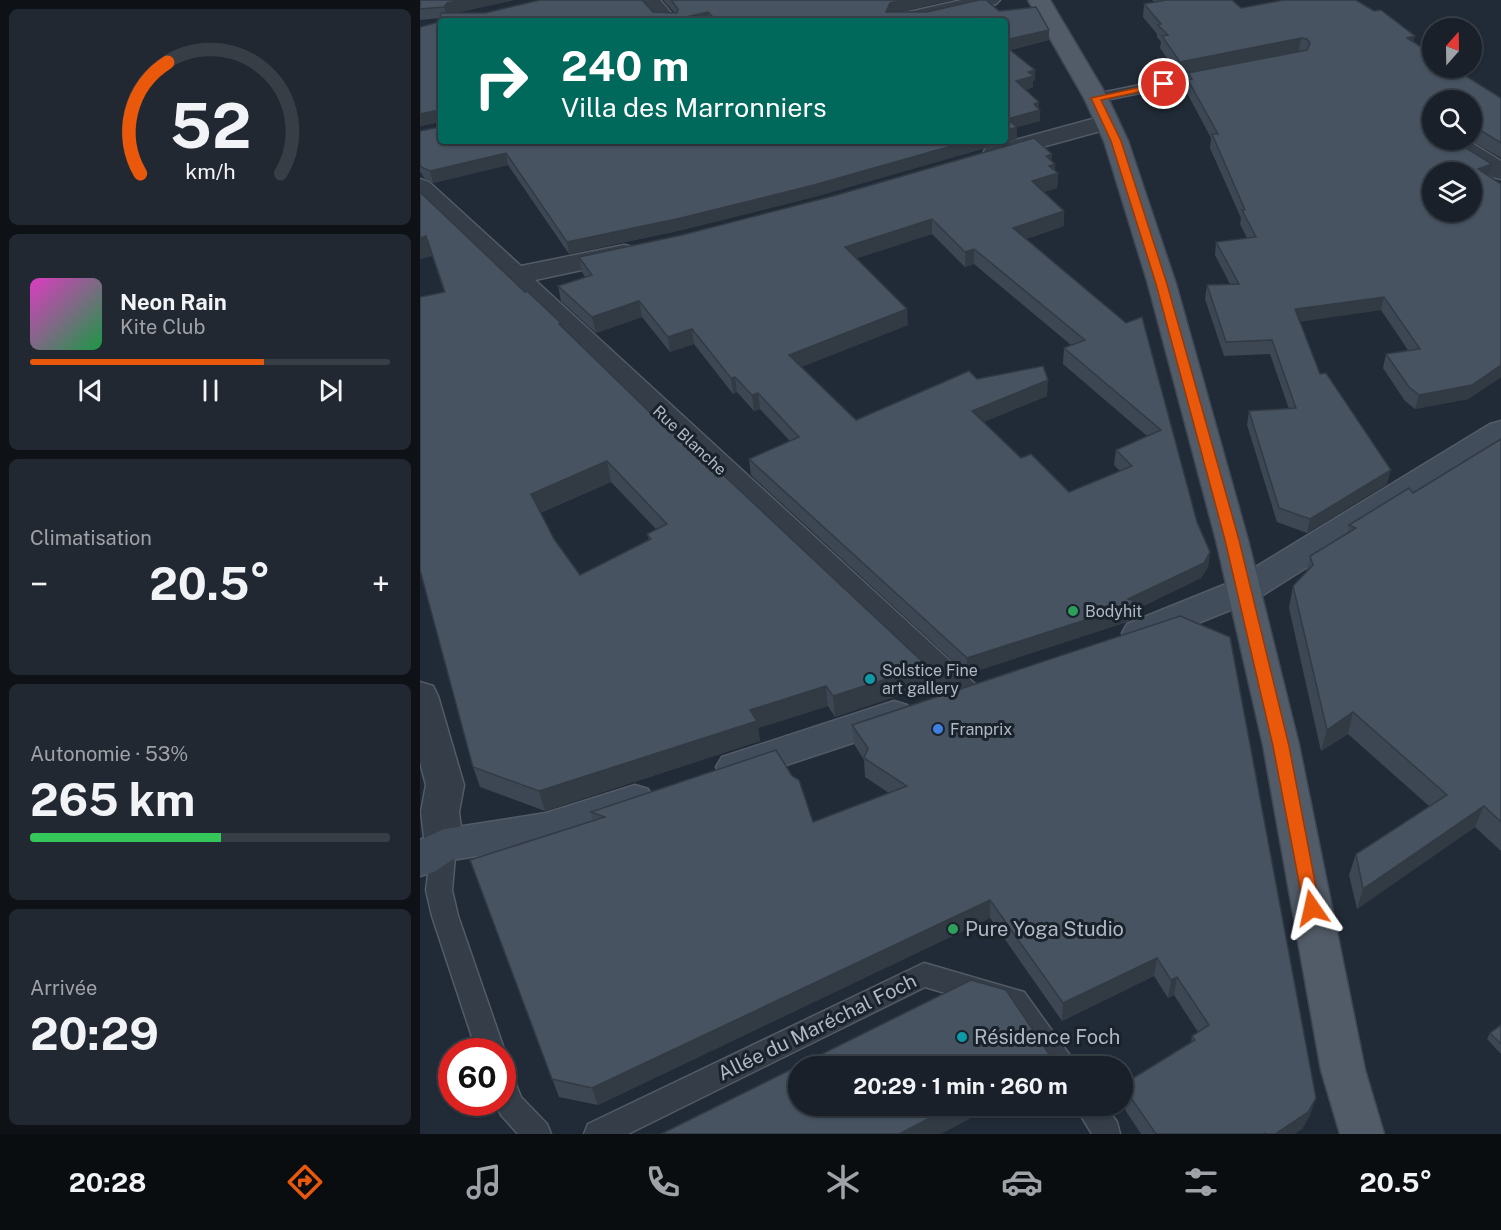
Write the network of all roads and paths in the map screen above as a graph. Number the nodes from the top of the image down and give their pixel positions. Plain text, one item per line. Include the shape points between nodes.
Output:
1 (649, 0) edge
2 (989, 0) edge
3 (1039, 0) edge
4 (664, 18) edge
5 (912, 18) edge
6 (1231, 70) edge
7 (1102, 110) junction
8 (1467, 150) edge
9 (972, 159) edge
10 (1501, 172) edge
11 (420, 187) edge
12 (650, 247) edge
13 (514, 276) junction
14 (1501, 431) edge
15 (1243, 591) junction
16 (1104, 645) edge
17 (978, 687) joint
18 (420, 696) edge
19 (420, 774) edge
20 (702, 778) edge
21 (669, 789) edge
22 (431, 839) edge
23 (486, 1038) edge
24 (1054, 1056) edge
25 (516, 1111) edge
26 (1096, 1116) edge
27 (608, 1129) edge
28 (1107, 1132) dead end
29 (537, 1134) edge
30 (1362, 1134) edge

1 - 4 street
2 - 5 street
3 - 7 main road
6 - 7 lane
7 - 9 street
7 - 15 main road via 1116,141 1162,284
8 - 10 street
11 - 13 street, Rue Blanche
12 - 13 street
13 - 17 street, Rue Blanche
14 - 15 main road
15 - 16 main road
15 - 30 main road via 1281,746 1343,1070
17 - 20 main road
18 - 22 street via 445,785
19 - 22 street via 426,790
21 - 22 main road via 546,829
22 - 23 lane via 445,916
24 - 27 lane, Allée du Maréchal Foch via 1014,1001 924,975
25 - 29 lane
26 - 28 lane

